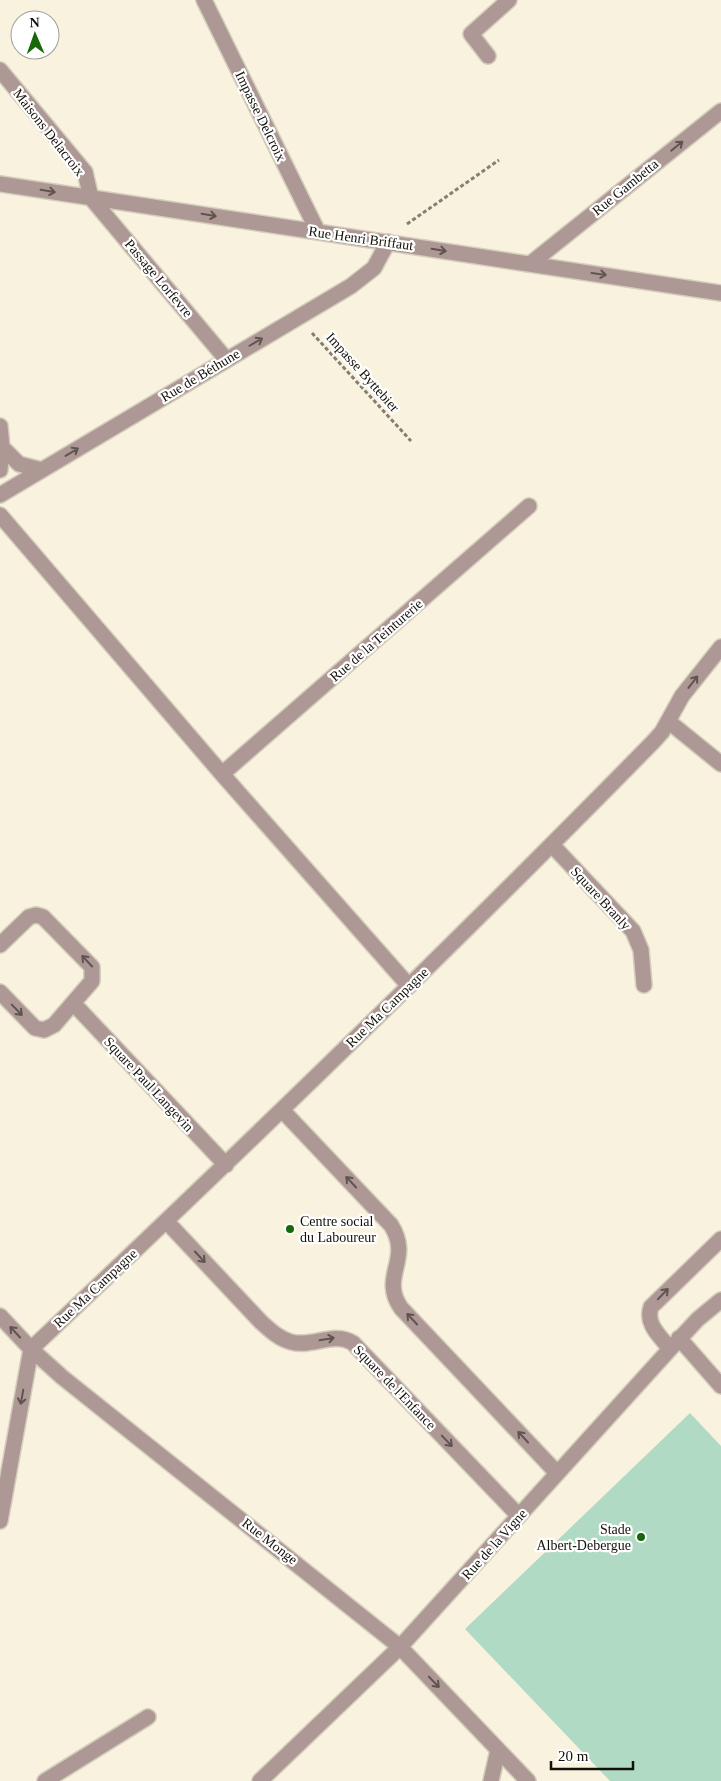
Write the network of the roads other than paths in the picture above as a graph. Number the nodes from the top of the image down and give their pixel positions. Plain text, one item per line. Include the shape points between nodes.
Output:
1 (204, 0) edge
2 (509, 0) edge
3 (488, 56) dead end
4 (0, 70) edge
5 (721, 110) edge
6 (0, 184) edge
7 (91, 198) junction
8 (318, 232) junction
9 (388, 242) junction
10 (530, 264) junction
11 (721, 292) edge
12 (226, 359) junction
13 (0, 426) edge
14 (2, 447) junction
15 (0, 470) edge
16 (42, 470) junction
17 (0, 495) edge
18 (529, 506) dead end
19 (0, 515) edge
20 (721, 647) edge
21 (668, 721) junction
22 (721, 764) edge
23 (222, 774) junction
24 (552, 845) junction
25 (0, 946) edge
26 (644, 985) dead end
27 (409, 986) junction
28 (0, 992) edge
29 (73, 1003) junction
30 (282, 1110) junction
31 (226, 1165) junction
32 (167, 1222) junction
33 (721, 1239) edge
34 (721, 1300) edge
35 (0, 1316) edge
36 (675, 1344) junction
37 (31, 1349) junction
38 (721, 1386) edge
39 (557, 1473) junction
40 (519, 1516) junction
41 (0, 1521) edge
42 (400, 1647) junction
43 (148, 1717) dead end
44 (498, 1750) junction
45 (45, 1781) edge
46 (260, 1781) edge
47 (491, 1781) edge
48 (528, 1781) edge

1 - 8 street, Impasse Delcroix
2 - 3 street via 470,34
4 - 7 street, Maisons Delacroix via 85,172
10 -> 5 street, Rue Gambetta
6 -> 7 street, Rue Henri Briffaut
7 -> 8 street, Rue Henri Briffaut
7 - 12 street, Passage Lorfevre
8 - 9 street, Rue Henri Briffaut
9 -> 10 street, Rue Henri Briffaut
12 -> 9 street, Rue de Béthune via 365,276 374,268
10 -> 11 street, Rue Henri Briffaut
16 -> 12 street, Rue de Béthune
13 - 14 street
14 - 15 street
14 - 16 street via 19,464
16 - 17 street, Rue de Béthune
18 - 23 street, Rue de la Teinturerie
19 - 23 street
21 -> 20 street, Rue Ma Campagne via 682,696
21 - 22 street
21 - 24 street, Rue Ma Campagne via 653,742
23 - 27 street
24 - 26 street, Square Branly via 633,931 641,950
24 - 27 street, Rue Ma Campagne
29 -> 25 street via 92,981 92,967 43,917 29,917
27 - 30 street, Rue Ma Campagne
28 -> 29 street via 35,1028 44,1030 54,1025
29 - 31 street, Square Paul Langevin
30 - 31 street, Rue Ma Campagne
39 -> 30 street via 401,1308 393,1289 400,1244 392,1225
31 - 32 street, Rue Ma Campagne
32 - 37 street, Rue Ma Campagne
32 -> 40 street, Square de l'Enfance via 278,1336 301,1344 339,1338 353,1343
36 -> 33 street via 651,1324 651,1307
34 - 36 street, Rue de la Vigne
37 -> 35 street, Rue Monge
36 - 38 street
36 - 39 street, Rue de la Vigne
37 -> 41 street
37 - 42 street, Rue Monge
39 - 40 street, Rue de la Vigne
40 - 42 street, Rue de la Vigne
42 -> 44 street, Rue Monge
42 - 46 street, Rue de la Vigne
43 - 45 street
44 - 47 street
44 - 48 street, Rue Monge

